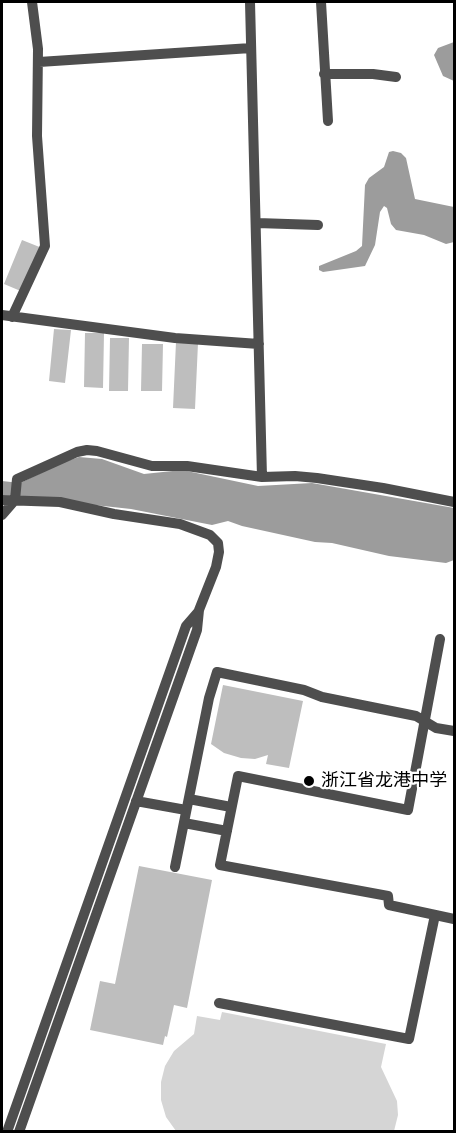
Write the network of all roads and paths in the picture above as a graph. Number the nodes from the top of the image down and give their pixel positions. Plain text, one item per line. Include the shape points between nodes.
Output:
1 (32, 2) edge
2 (250, 2) edge
3 (321, 2) edge
4 (251, 48) junction
5 (39, 62) junction
6 (324, 74) junction
7 (396, 77) dead end
8 (328, 122) dead end
9 (257, 223) junction
10 (318, 225) dead end
11 (7, 316) edge
12 (259, 344) junction
13 (262, 477) junction
14 (2, 500) edge
15 (15, 500) junction
16 (454, 502) edge
17 (2, 515) edge
18 (199, 610) junction
19 (440, 639) dead end
20 (424, 721) junction
21 (454, 731) edge
22 (136, 801) junction
23 (188, 805) junction
24 (231, 807) junction
25 (184, 823) junction
26 (227, 831) junction
27 (175, 867) dead end
28 (435, 915) junction
29 (454, 919) edge
30 (219, 1003) dead end
31 (7, 1131) edge
32 (19, 1131) edge

1 - 5 street
2 - 4 street
3 - 6 street
4 - 5 street
4 - 9 street
5 - 11 street via 37,136 45,246
6 - 7 street
6 - 8 street
9 - 10 street
9 - 12 street
11 - 12 street via 175,338
12 - 13 street
13 - 15 street via 187,466 152,466 87,450 17,478
13 - 16 street via 317,478
14 - 15 street
15 - 17 street
15 - 18 street via 60,502 180,524 210,535 218,543 219,552
18 - 22 street via 197,630
18 - 31 street via 186,626
19 - 20 street
20 - 21 street
20 - 23 street via 416,716 217,672
20 - 24 street via 408,810 238,776
22 - 23 street
22 - 32 street
23 - 24 street
23 - 25 street
24 - 26 street
25 - 26 street
25 - 27 street
26 - 28 street via 220,866 388,896 389,906
28 - 29 street
28 - 30 street via 409,1040

